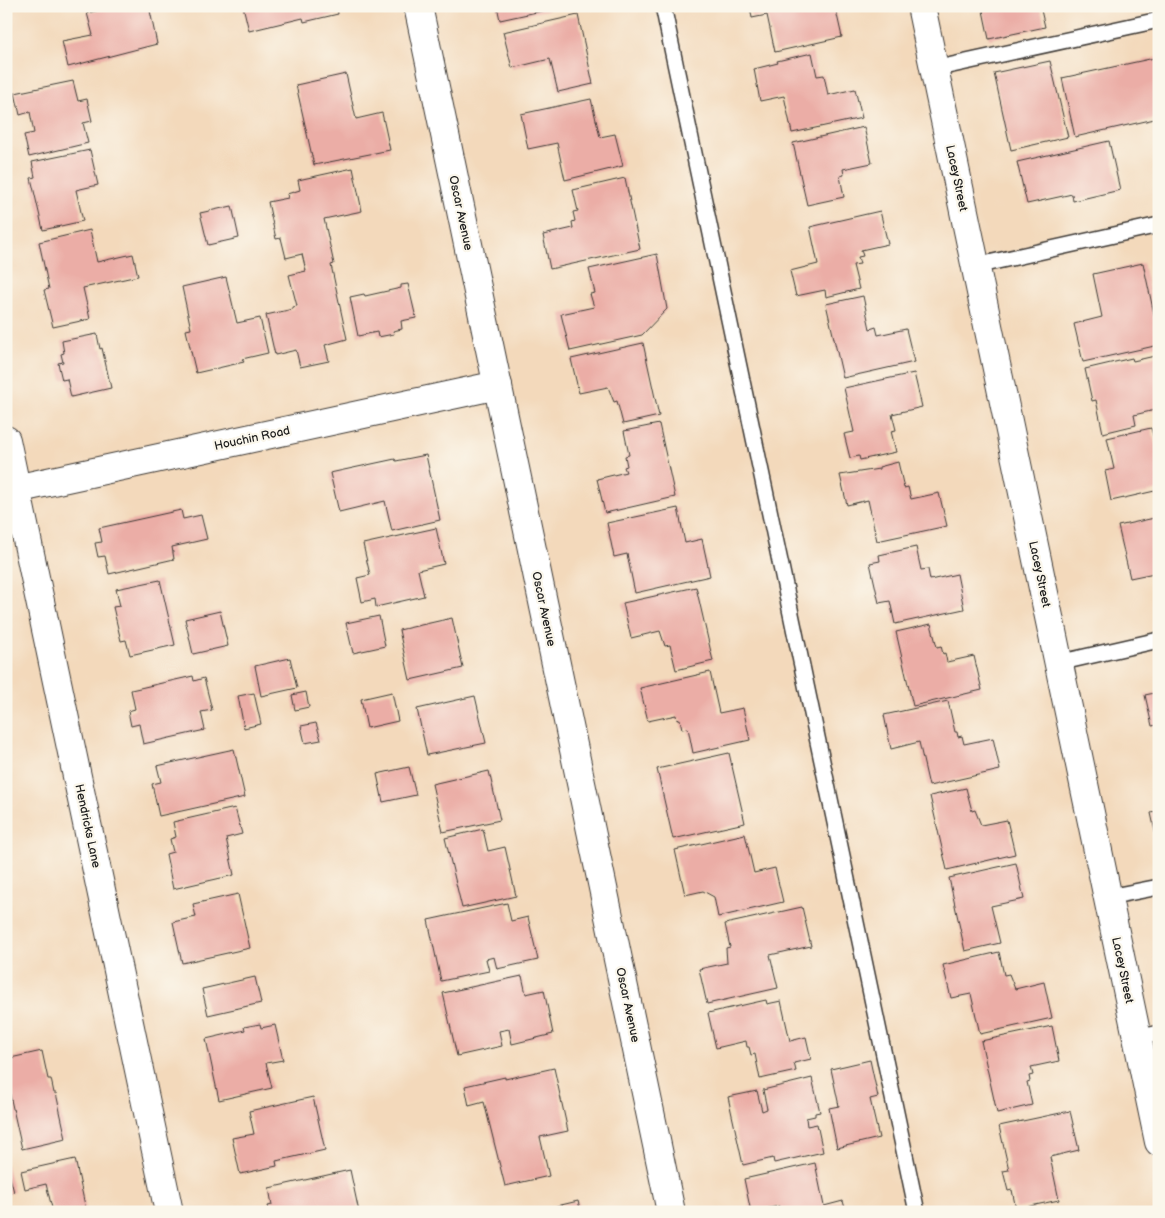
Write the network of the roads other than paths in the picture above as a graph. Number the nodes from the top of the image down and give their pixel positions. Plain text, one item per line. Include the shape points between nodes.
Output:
1 (418, 6) edge
2 (664, 6) edge
3 (921, 6) edge
4 (1159, 20) edge
5 (934, 69) junction
6 (1159, 225) edge
7 (975, 266) junction
8 (498, 385) junction
9 (6, 440) edge
10 (12, 490) edge
11 (1159, 640) edge
12 (1058, 663) junction
13 (1159, 887) edge
14 (1108, 897) junction
15 (1148, 1035) edge
16 (1159, 1142) edge
17 (169, 1212) edge
18 (671, 1212) edge
19 (917, 1212) edge

1 - 8 street, Oscar Avenue
2 - 19 lane
3 - 5 street, Lacey Street
4 - 5 lane
5 - 7 street, Lacey Street
6 - 7 lane
7 - 12 street, Lacey Street
8 - 10 street, Houchin Road
8 - 18 street, Oscar Avenue
9 - 10 street, Hendricks Lane
10 - 17 street, Hendricks Lane
11 - 12 lane
12 - 14 street, Lacey Street
13 - 14 lane
14 - 15 street, Lacey Street
15 - 16 street, Lacey Street

